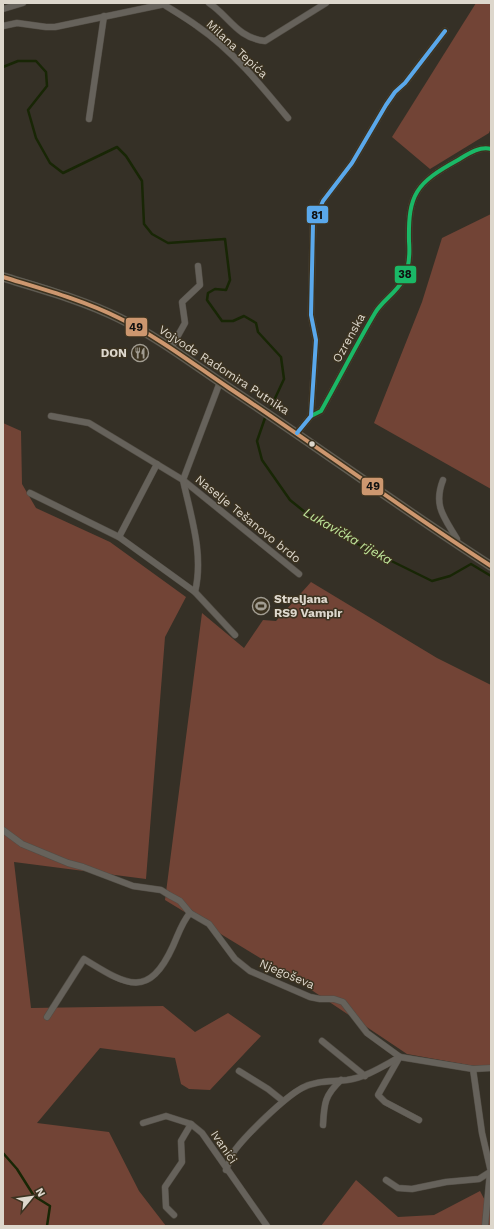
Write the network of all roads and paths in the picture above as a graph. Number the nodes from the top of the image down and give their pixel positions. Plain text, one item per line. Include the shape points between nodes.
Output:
1 (23, 3) edge
2 (209, 3) edge
3 (326, 3) edge
4 (152, 4) edge
5 (166, 4) edge
6 (3, 9) edge
7 (104, 16) junction
8 (3, 26) edge
9 (445, 31) dead end
10 (288, 118) dead end
11 (89, 120) dead end
12 (491, 149) edge
13 (198, 266) dead end
14 (3, 277) edge
15 (171, 348) junction
16 (220, 382) junction
17 (51, 416) dead end
18 (311, 416) junction
19 (297, 433) junction
20 (157, 464) junction
21 (183, 480) junction
22 (443, 480) dead end
23 (30, 493) dead end
24 (119, 537) junction
25 (457, 544) junction
26 (491, 566) edge
27 (299, 574) dead end
28 (195, 592) junction
29 (235, 635) dead end
30 (3, 830) edge
31 (190, 913) junction
32 (47, 1017) dead end
33 (322, 1041) dead end
34 (400, 1057) junction
35 (491, 1068) edge
36 (473, 1069) junction
37 (239, 1071) dead end
38 (365, 1076) junction
39 (341, 1080) junction
40 (283, 1102) junction
41 (419, 1120) dead end
42 (143, 1123) dead end
43 (191, 1124) junction
44 (323, 1125) dead end
45 (226, 1170) junction
46 (491, 1172) edge
47 (386, 1180) dead end
48 (174, 1215) dead end
49 (268, 1225) edge
50 (485, 1226) edge

1 - 6 street
2 - 3 street, Milana Tepića via 234,28 246,36 265,41
4 - 5 street, Milana Tepića
4 - 7 street, Milana Tepića
5 - 10 street, Milana Tepića via 225,50
7 - 8 street, Milana Tepića via 46,27 17,23
7 - 11 street
9 - 18 street via 386,105 352,163 323,200 313,224 311,315 316,340
12 - 18 street, Ozrenska via 484,147 476,150 446,166 428,178 416,193 408,216 410,249 403,280 376,311 321,411
13 - 15 street via 200,285 182,302 185,323
14 - 15 main road, Vojvode Radomira Putnika via 119,318
15 - 16 main road, Vojvode Radomira Putnika
16 - 19 main road, Vojvode Radomira Putnika
16 - 21 street, Naselje Tešanovo brdo
17 - 20 street, Naselje Tešanovo brdo via 89,423
18 - 19 street
19 - 25 main road, Vojvode Radomira Putnika
20 - 21 street, Naselje Tešanovo brdo
20 - 24 street
21 - 27 street, Naselje Tešanovo brdo
21 - 28 street, Naselje Tešanovo brdo via 198,553 199,574
22 - 25 street via 438,493 440,507 457,538
23 - 24 street
24 - 28 street
25 - 26 main road, Vojvode Radomira Putnika
28 - 29 street
30 - 31 street, Njegoševa via 22,844 68,863 133,886 161,890 180,901
31 - 32 street via 166,961 146,982 117,979 84,959
31 - 34 street, Njegoševa via 209,924 235,959 250,971 310,997 343,1002 367,1033
33 - 38 street
34 - 36 street, Njegoševa
34 - 38 street
34 - 41 street via 378,1095 385,1102
35 - 36 street, Njegoševa
36 - 46 street
37 - 40 street
38 - 39 street
39 - 40 street via 324,1080 302,1088
39 - 44 street via 326,1098
40 - 45 street via 234,1151
42 - 43 street, Ivanići via 166,1116
43 - 45 street, Ivanići via 202,1133
43 - 48 street via 181,1141 182,1162 165,1187 166,1207
45 - 49 street, Ivanići
46 - 47 street via 479,1179 412,1189 398,1188
46 - 50 street

